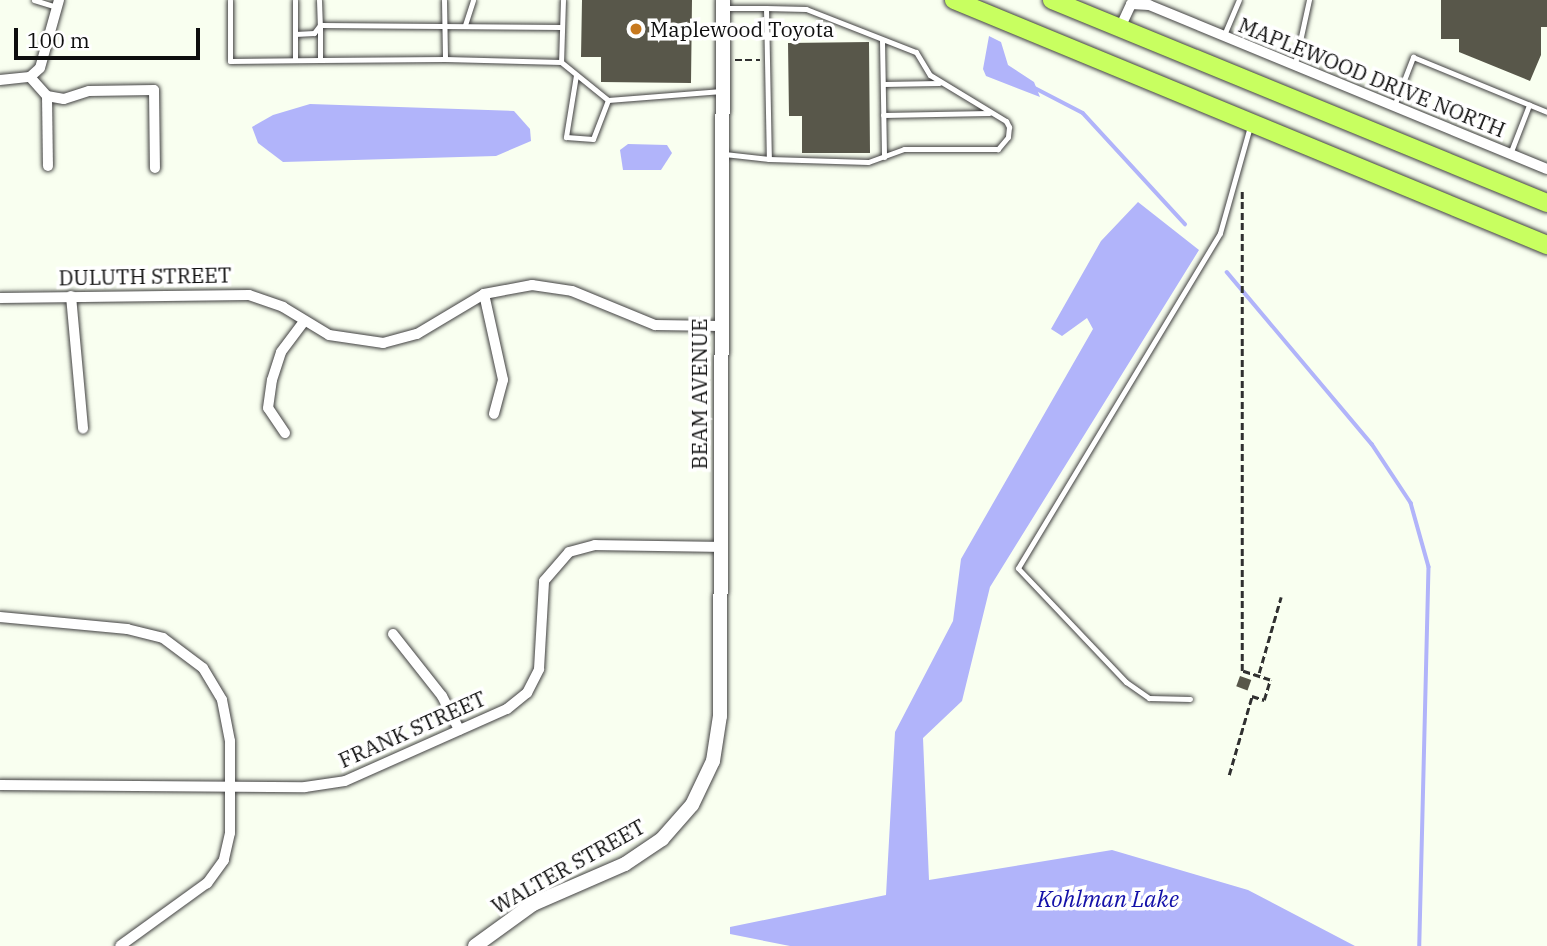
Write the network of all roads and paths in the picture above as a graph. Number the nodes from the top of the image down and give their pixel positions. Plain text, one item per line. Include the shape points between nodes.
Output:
1 (34, 0) edge
2 (230, 0) edge
3 (295, 0) edge
4 (319, 0) edge
5 (444, 0) edge
6 (474, 0) edge
7 (563, 0) edge
8 (954, 0) edge
9 (1052, 0) edge
10 (1239, 0) edge
11 (1309, 0) edge
12 (1136, 1) edge
13 (58, 3) edge
14 (723, 4) edge
15 (766, 8) junction
16 (320, 25) junction
17 (444, 25) junction
18 (465, 25) junction
19 (562, 27) junction
20 (1120, 28) junction
21 (295, 34) junction
22 (1223, 38) junction
23 (882, 40) junction
24 (445, 59) junction
25 (295, 60) junction
26 (320, 60) junction
27 (732, 60) dead end
28 (767, 60) junction
29 (561, 62) junction
30 (1294, 67) junction
31 (576, 75) junction
32 (30, 77) junction
33 (0, 80) edge
34 (941, 83) junction
35 (883, 84) junction
36 (722, 91) junction
37 (47, 96) junction
38 (608, 100) junction
39 (1394, 106) junction
40 (1529, 106) junction
41 (1547, 112) edge
42 (990, 113) junction
43 (883, 115) junction
44 (1252, 122) junction
45 (722, 153) junction
46 (1510, 154) junction
47 (884, 157) junction
48 (769, 159) junction
49 (48, 166) dead end
50 (155, 168) dead end
51 (1547, 169) edge
52 (1242, 181) dead end
53 (1547, 203) edge
54 (1547, 245) edge
55 (484, 294) junction
56 (71, 296) junction
57 (0, 298) edge
58 (304, 321) junction
59 (720, 326) junction
60 (494, 414) dead end
61 (83, 428) dead end
62 (285, 433) dead end
63 (721, 547) junction
64 (1281, 597) dead end
65 (0, 617) edge
66 (393, 634) dead end
67 (1259, 673) junction
68 (1190, 699) dead end
69 (459, 730) junction
70 (1229, 775) dead end
71 (0, 785) edge
72 (703, 786) joint
73 (230, 787) junction
74 (120, 946) edge
75 (475, 946) edge

1 - 13 lane
2 - 25 lane via 230,61
3 - 21 lane
4 - 16 lane
5 - 17 lane
6 - 18 lane
7 - 19 lane
8 - 44 main road
9 - 20 main road
10 - 22 lane
11 - 30 lane
12 - 20 street, MAPLEWOOD DRIVE NORTH via 1127,8
12 - 22 street, MAPLEWOOD DRIVE NORTH
13 - 32 street via 40,68
14 - 15 lane
14 - 36 street, BEAM AVENUE
15 - 23 lane via 806,9
15 - 28 lane
16 - 17 lane
16 - 21 lane via 314,33
16 - 26 lane
17 - 18 lane
17 - 24 lane
18 - 19 lane
19 - 29 lane
20 - 53 main road
21 - 25 lane
22 - 30 street, MAPLEWOOD DRIVE NORTH
23 - 34 lane via 916,52
23 - 35 lane
24 - 26 lane
24 - 29 lane
25 - 26 lane
27 - 28 path
28 - 48 lane
29 - 31 lane
30 - 39 street, MAPLEWOOD DRIVE NORTH
31 - 38 lane
31 - 38 lane via 566,137 593,139
32 - 33 street
32 - 37 street
34 - 35 lane
34 - 42 lane
35 - 43 lane
36 - 38 lane
36 - 45 street, BEAM AVENUE
37 - 49 street
37 - 50 street via 64,99 89,92 154,90
39 - 40 lane via 1413,57
39 - 46 street, MAPLEWOOD DRIVE NORTH
40 - 41 lane
40 - 46 lane
42 - 43 lane
42 - 47 lane via 1009,127 1009,137 998,149 904,149
43 - 47 lane
44 - 54 main road
44 - 68 lane via 1220,233 1018,568 1126,682 1149,698
45 - 48 lane
45 - 59 street, BEAM AVENUE
46 - 51 street, MAPLEWOOD DRIVE NORTH
47 - 48 lane via 868,162
52 - 67 path via 1242,671
55 - 58 street, DULUTH STREET via 418,334 383,343 347,340
55 - 59 street, DULUTH STREET via 510,287 554,286 655,325
55 - 60 street via 503,380
56 - 57 street, DULUTH STREET
56 - 58 street, DULUTH STREET via 249,295 283,307
56 - 61 street
58 - 62 street via 281,352 272,380 268,408
59 - 63 street, BEAM AVENUE
63 - 69 street, FRANK STREET via 595,545 569,552 550,570 540,593 540,657 534,682 518,702
63 - 72 street, BEAM AVENUE via 720,716 713,761
64 - 67 path
65 - 73 street via 144,631 191,656 222,700 230,741
66 - 69 street via 442,696
67 - 70 path via 1270,680 1264,700 1252,696
69 - 73 street, FRANK STREET via 345,781 305,787
71 - 73 street, FRANK STREET
72 - 75 street, WALTER STREET via 678,823 644,853 533,904
73 - 74 street via 228,846 216,873

